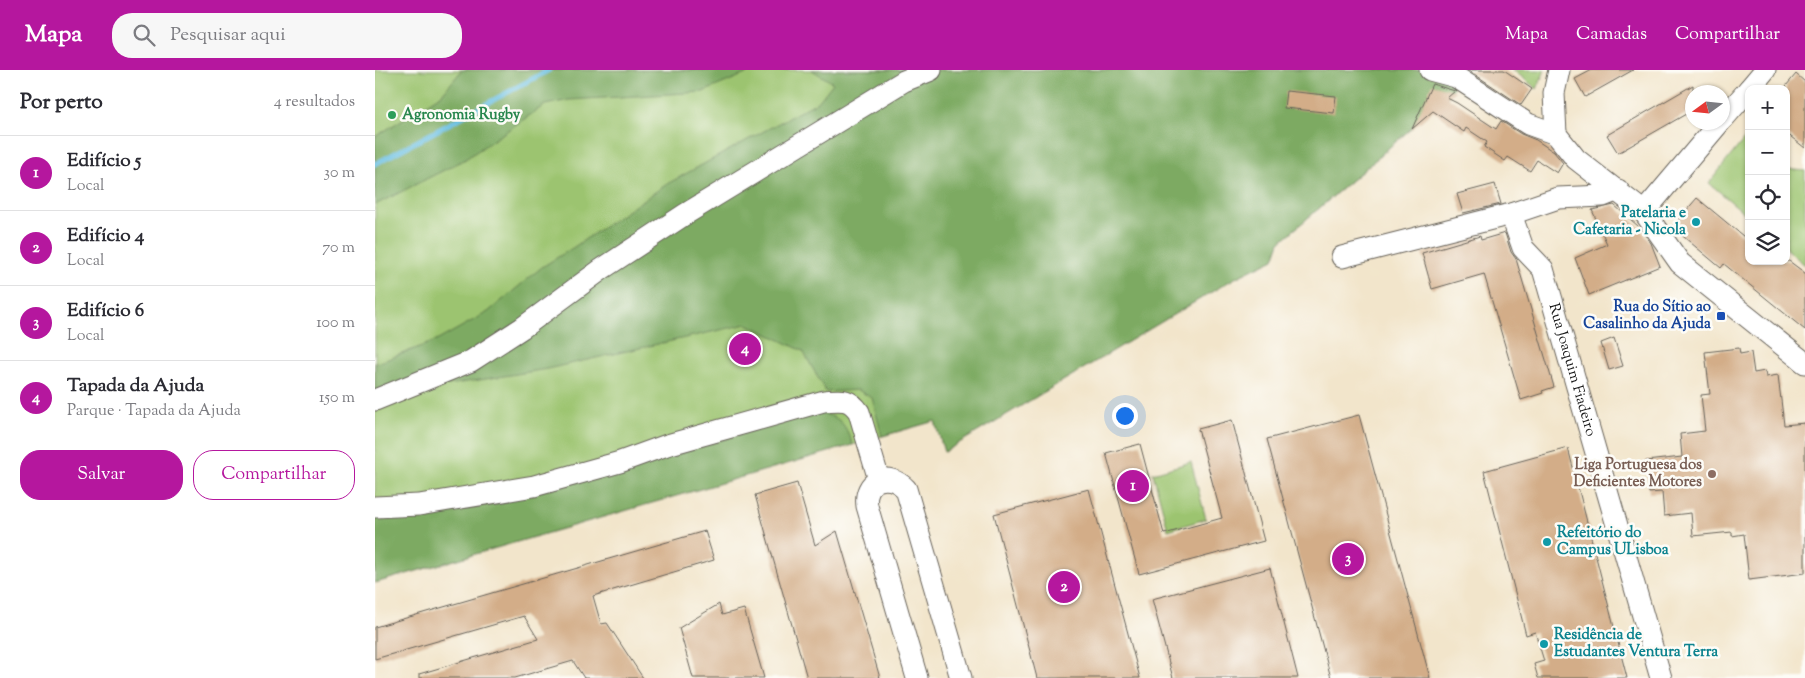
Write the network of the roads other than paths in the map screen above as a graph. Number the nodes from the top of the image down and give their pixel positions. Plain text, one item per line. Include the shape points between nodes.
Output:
1 (931, 70) edge
2 (1431, 70) edge
3 (1559, 70) edge
4 (1765, 70) edge
5 (1752, 85) edge
6 (1745, 94) edge
7 (1730, 112) edge
8 (1713, 130) edge
9 (1555, 134) junction
10 (1618, 190) junction
11 (1644, 212) junction
12 (1511, 214) junction
13 (1342, 257) dead end
14 (1805, 363) edge
15 (375, 400) edge
16 (879, 480) junction
17 (375, 507) edge
18 (917, 678) edge
19 (961, 678) edge
20 (1661, 678) edge

1 - 15 street via 904,81 684,215 471,361
2 - 9 street via 1457,77 1528,124
3 - 9 street via 1554,93
4 - 5 street
6 - 7 street
8 - 11 street
9 - 10 street via 1576,159
10 - 11 street
10 - 12 street via 1603,196 1558,198
11 - 14 street via 1680,263
12 - 13 street
12 - 20 street, Rua Joaquim Fiadeiro via 1523,248 1543,269
16 - 17 street via 859,412 854,404 842,399 824,401 676,442 620,462 534,486 419,505
16 - 18 street via 867,494 867,506
16 - 19 street via 893,480 906,489

